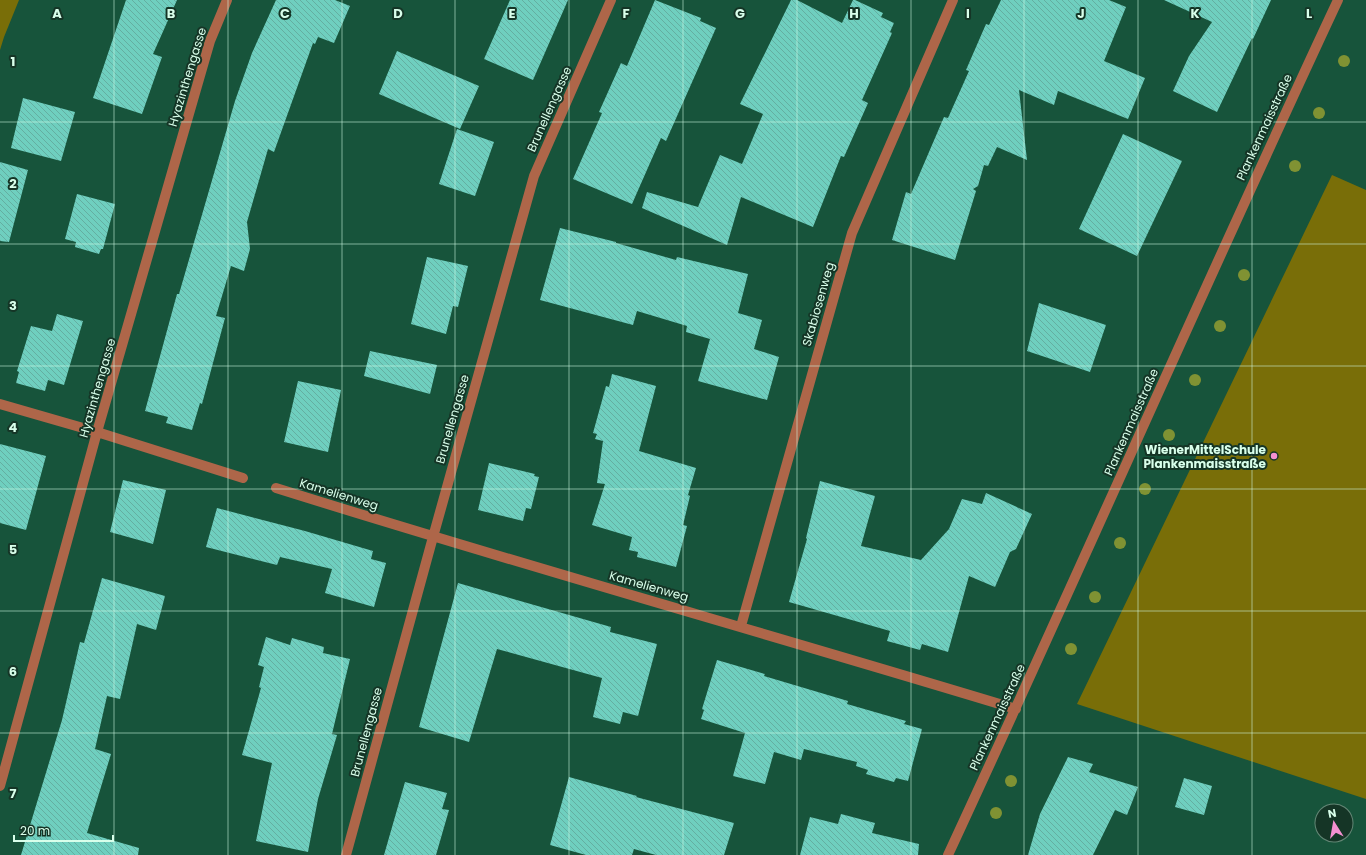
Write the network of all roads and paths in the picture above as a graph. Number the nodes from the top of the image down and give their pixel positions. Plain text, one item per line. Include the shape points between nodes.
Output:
1 (227, 0) edge
2 (611, 0) edge
3 (953, 0) edge
4 (1338, 0) edge
5 (0, 404) edge
6 (98, 432) junction
7 (243, 478) dead end
8 (276, 488) dead end
9 (433, 537) junction
10 (740, 626) junction
11 (1016, 709) junction
12 (0, 786) edge
13 (346, 855) edge
14 (948, 855) edge

1 - 6 street, Hyazinthengasse via 210,41
2 - 9 street, Brunellengasse via 534,176
3 - 10 street, Skabiosenweg via 852,233
4 - 11 street, Plankenmaisstraße via 1267,150
5 - 6 street
6 - 7 street
6 - 12 street, Hyazinthengasse
8 - 9 street, Kamelienweg
9 - 10 street, Kamelienweg
9 - 13 street, Brunellengasse
10 - 11 street, Kamelienweg
11 - 14 street, Plankenmaisstraße

